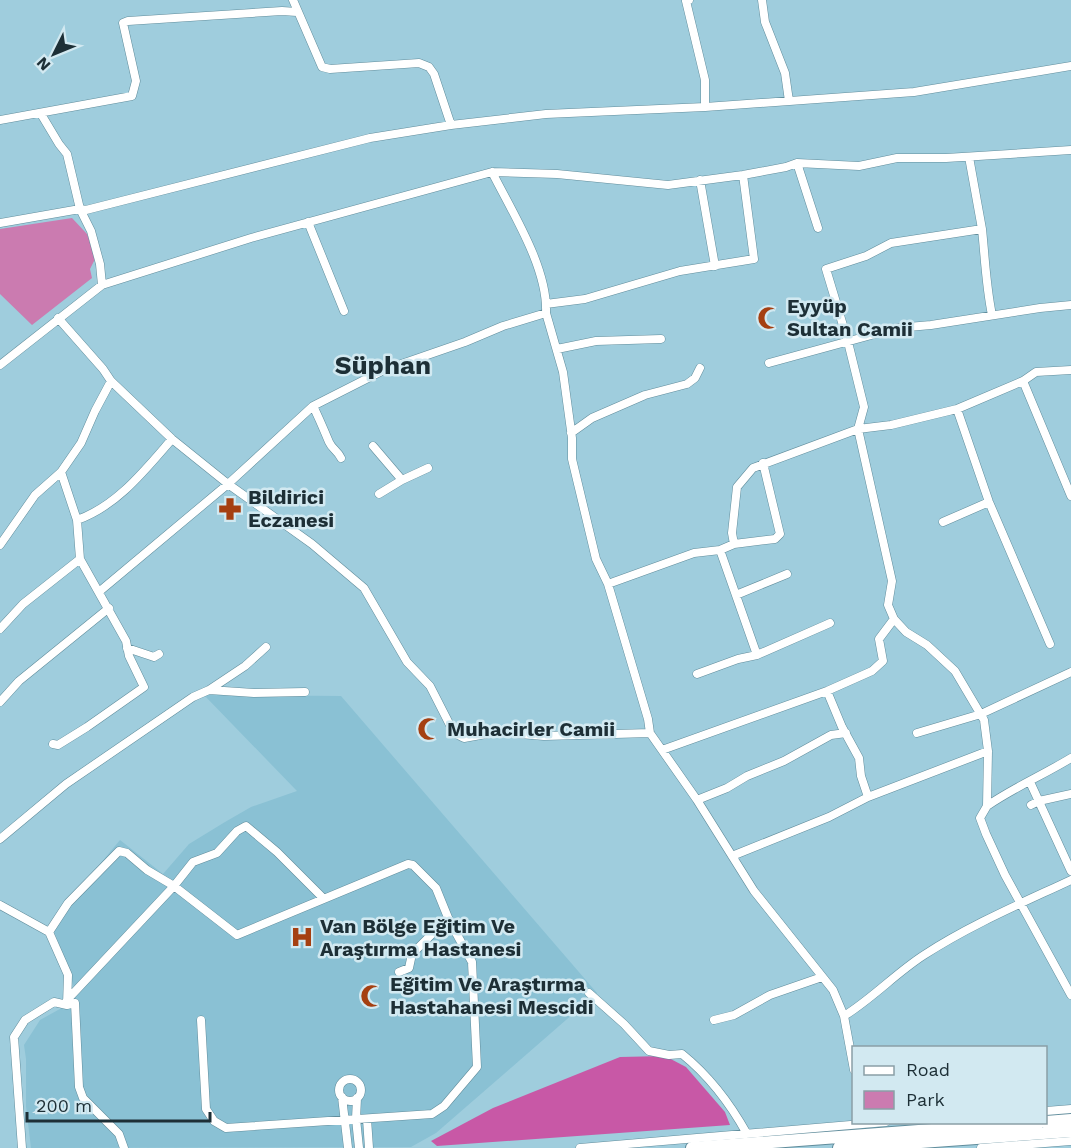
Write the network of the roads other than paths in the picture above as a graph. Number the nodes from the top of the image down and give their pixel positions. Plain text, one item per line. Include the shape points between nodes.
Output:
1 (293, 0) edge
2 (689, 0) edge
3 (762, 0) edge
4 (297, 12) junction
5 (1071, 66) edge
6 (789, 101) junction
7 (705, 107) junction
8 (41, 114) junction
9 (0, 120) edge
10 (451, 125) junction
11 (1071, 150) edge
12 (969, 157) junction
13 (797, 163) junction
14 (492, 172) junction
15 (743, 175) junction
16 (700, 180) junction
17 (80, 209) junction
18 (308, 222) junction
19 (0, 223) edge
20 (818, 228) dead end
21 (982, 229) junction
22 (715, 266) junction
23 (102, 285) junction
24 (1071, 305) edge
25 (546, 309) junction
26 (344, 311) dead end
27 (992, 315) junction
28 (58, 318) junction
29 (661, 339) dead end
30 (848, 342) junction
31 (557, 349) junction
32 (769, 363) dead end
33 (0, 365) edge
34 (700, 368) dead end
35 (1071, 370) edge
36 (111, 381) junction
37 (1023, 381) junction
38 (313, 406) junction
39 (957, 408) junction
40 (858, 429) junction
41 (571, 433) junction
42 (172, 440) junction
43 (373, 446) dead end
44 (341, 458) dead end
45 (763, 463) junction
46 (428, 468) dead end
47 (61, 472) junction
48 (402, 480) junction
49 (228, 484) junction
50 (379, 494) dead end
51 (1071, 496) edge
52 (989, 502) junction
53 (77, 520) junction
54 (943, 522) dead end
55 (734, 544) junction
56 (0, 545) edge
57 (720, 550) junction
58 (80, 560) junction
59 (788, 574) dead end
60 (608, 584) junction
61 (100, 591) junction
62 (736, 595) junction
63 (109, 608) junction
64 (894, 619) junction
65 (830, 623) dead end
66 (0, 629) edge
67 (1050, 644) dead end
68 (128, 648) junction
69 (266, 648) dead end
70 (159, 654) dead end
71 (757, 655) junction
72 (1071, 672) edge
73 (697, 674) dead end
74 (209, 690) junction
75 (827, 691) junction
76 (305, 692) dead end
77 (0, 702) edge
78 (981, 714) junction
79 (650, 733) junction
80 (846, 733) junction
81 (917, 733) dead end
82 (53, 744) dead end
83 (662, 750) junction
84 (988, 751) junction
85 (1071, 758) edge
86 (1030, 782) junction
87 (1071, 794) edge
88 (868, 797) junction
89 (697, 800) junction
90 (1039, 801) junction
91 (1031, 805) dead end
92 (987, 807) junction
93 (0, 839) edge
94 (732, 856) junction
95 (1071, 871) edge
96 (1071, 880) edge
97 (174, 886) junction
98 (323, 898) junction
99 (1021, 903) junction
100 (0, 905) edge
101 (449, 920) junction
102 (49, 932) junction
103 (399, 972) dead end
104 (822, 977) junction
105 (589, 993) dead end
106 (1071, 994) edge
107 (67, 1003) junction
108 (844, 1016) junction
109 (201, 1020) dead end
110 (714, 1020) dead end
111 (852, 1059) edge
112 (342, 1097) junction
113 (357, 1098) junction
114 (1071, 1109) edge
115 (1047, 1111) edge
116 (356, 1119) junction
117 (367, 1119) junction
118 (346, 1120) junction
119 (1071, 1120) edge
120 (1047, 1122) edge
121 (858, 1124) edge
122 (1012, 1124) edge
123 (1071, 1131) edge
124 (747, 1134) junction
125 (1071, 1142) edge
126 (22, 1148) edge
127 (124, 1148) edge
128 (348, 1148) edge
129 (359, 1148) edge
130 (369, 1148) edge
131 (580, 1148) edge
132 (692, 1148) edge
133 (839, 1148) edge
134 (981, 1148) edge

1 - 4 street
2 - 7 street via 686,2 705,80
3 - 6 street via 765,22 785,73
4 - 8 street via 128,21 123,23 136,81 132,96
4 - 10 street via 322,67 419,63 429,67
5 - 6 street via 914,92
6 - 7 street
7 - 10 street via 546,114
8 - 9 street
8 - 17 street via 68,154
10 - 17 street via 370,138
11 - 12 street
12 - 13 street via 897,158 859,166
12 - 21 street
13 - 15 street
13 - 20 street
14 - 16 street via 668,184
14 - 18 street
14 - 25 street via 540,274
15 - 16 street
15 - 22 street via 754,259
16 - 22 street
17 - 19 street
17 - 23 street via 91,231
18 - 23 street
18 - 26 street
21 - 27 street
21 - 30 street via 891,243 826,269
22 - 25 street via 680,271
23 - 28 street
24 - 27 street
25 - 31 street
25 - 38 street via 384,370
27 - 30 street via 897,328
28 - 33 street
28 - 36 street
29 - 31 street via 596,341
30 - 32 street
30 - 40 street via 864,407
31 - 41 street
34 - 41 street via 687,384 645,395 592,418
35 - 37 street via 1036,372
36 - 42 street
36 - 47 street via 81,444
37 - 39 street
37 - 51 street
38 - 44 street
38 - 49 street
39 - 40 street
39 - 52 street
40 - 45 street
40 - 64 street via 892,581 888,605
41 - 60 street via 572,459 596,559
42 - 49 street
42 - 53 street via 138,478 102,508
43 - 48 street
45 - 55 street via 753,468 737,487
45 - 55 street via 780,534 775,539
46 - 48 street
47 - 53 street
47 - 56 street via 35,495
48 - 50 street
49 - 61 street
49 - 79 street via 312,544 363,588 407,662 430,686 454,733 464,738 497,732 544,736
52 - 54 street
52 - 67 street
53 - 58 street
55 - 57 street
57 - 60 street via 694,553
57 - 62 street
58 - 61 street
58 - 66 street via 23,604
59 - 62 street
60 - 79 street
61 - 63 street
62 - 71 street
63 - 68 street
63 - 77 street via 19,681
64 - 75 street via 879,639 883,661
64 - 78 street via 955,671
65 - 71 street
68 - 70 street via 154,657
68 - 82 street via 144,687 87,727 58,745
69 - 74 street
71 - 73 street
72 - 78 street
74 - 76 street
74 - 93 street via 66,784
75 - 80 street
75 - 83 street
78 - 81 street
78 - 84 street
79 - 83 street
80 - 88 street via 859,758
80 - 89 street via 831,735
83 - 89 street
84 - 88 street
84 - 92 street
85 - 86 street
86 - 90 street
86 - 92 street
87 - 90 street
88 - 94 street
89 - 94 street
90 - 91 street
90 - 95 street
92 - 99 street via 981,818 986,834
94 - 104 street via 771,914
96 - 99 street
97 - 98 street via 237,935
97 - 98 street via 193,862 217,853 246,826
97 - 102 street via 119,850 68,903
97 - 107 street
98 - 101 street via 408,864 436,888
99 - 106 street
99 - 108 street via 923,956
100 - 102 street
101 - 103 street via 412,954 409,968
101 - 117 street via 472,962 477,1067 436,1112
102 - 107 street via 68,975
104 - 108 street via 833,990
104 - 110 street
105 - 124 street via 649,1051 682,1054 697,1066
107 - 126 street via 54,1002 25,1020 14,1037
107 - 127 street via 75,1004 79,1087 83,1098 119,1134
108 - 111 street
109 - 118 street via 206,1109 217,1124 234,1128
112 - 113 street via 351,1101
112 - 113 street via 339,1086 351,1078 360,1085
112 - 118 street
113 - 116 street
114 - 115 street
116 - 117 street
116 - 118 street
116 - 129 street
117 - 130 street
118 - 128 street
119 - 120 highway
121 - 124 street
122 - 132 highway
123 - 133 highway
124 - 131 street
125 - 134 street

